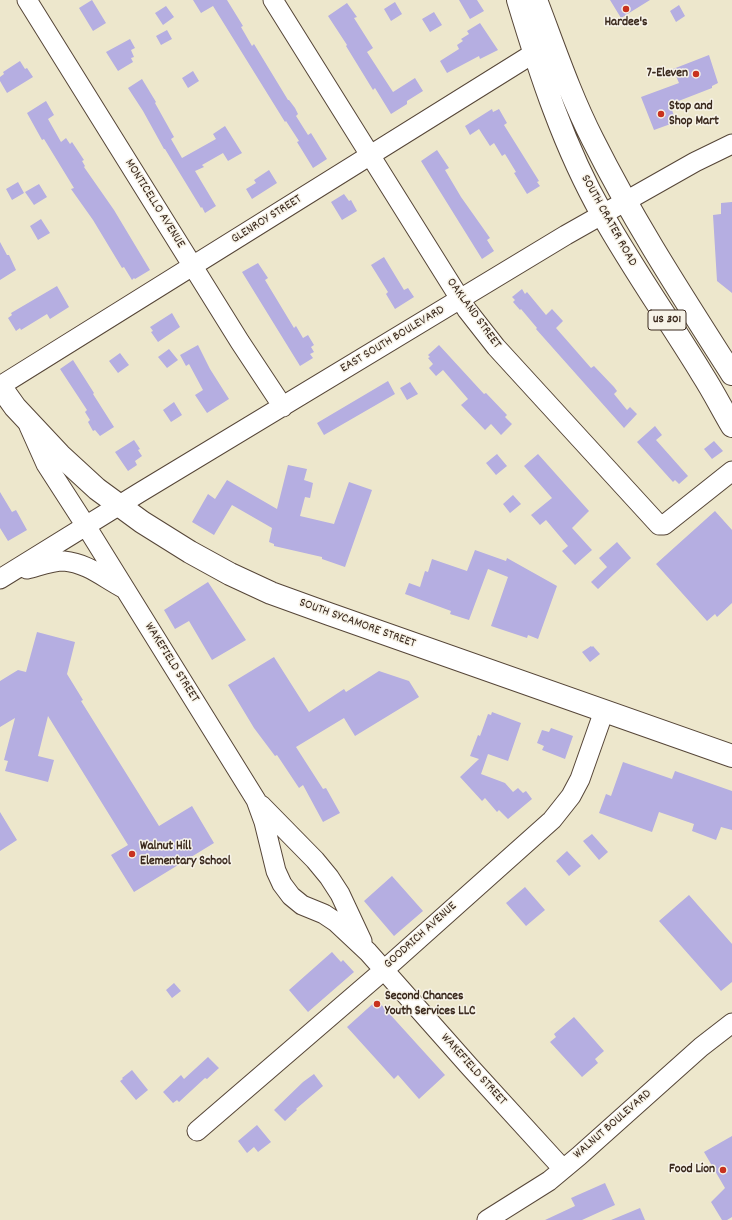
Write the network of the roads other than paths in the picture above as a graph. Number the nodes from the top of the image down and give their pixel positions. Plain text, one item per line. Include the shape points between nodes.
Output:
1 (27, 0) edge
2 (273, 0) edge
3 (518, 0) edge
4 (536, 0) edge
5 (543, 48) junction
6 (732, 144) edge
7 (370, 156) junction
8 (625, 201) junction
9 (602, 214) junction
10 (193, 266) junction
11 (460, 299) junction
12 (732, 374) edge
13 (0, 386) edge
14 (283, 407) junction
15 (25, 417) junction
16 (732, 426) edge
17 (732, 471) edge
18 (120, 505) junction
19 (86, 526) junction
20 (5, 576) edge
21 (125, 589) junction
22 (604, 711) junction
23 (732, 756) edge
24 (256, 800) junction
25 (368, 952) junction
26 (384, 970) junction
27 (732, 1023) edge
28 (197, 1131) dead end
29 (563, 1169) junction
30 (487, 1220) edge

1 - 10 street, MONTICELLO AVENUE
2 - 7 street, OAKLAND STREET
3 - 5 main road, SOUTH CRATER ROAD / US 301
4 - 5 main road, SOUTH CRATER ROAD / US 301
5 - 7 street, GLENROY STREET
5 - 8 main road, SOUTH CRATER ROAD / US 301 via 565,77 592,139
5 - 9 main road, SOUTH CRATER ROAD / US 301 via 563,131 580,172
6 - 8 street, EAST SOUTH BOULEVARD
7 - 10 street, GLENROY STREET
7 - 11 street, OAKLAND STREET
8 - 9 street, EAST SOUTH BOULEVARD
8 - 12 main road, SOUTH CRATER ROAD / US 301
9 - 11 street, EAST SOUTH BOULEVARD
9 - 16 main road, SOUTH CRATER ROAD / US 301
10 - 13 street, GLENROY STREET
10 - 14 street, MONTICELLO AVENUE
11 - 14 street, EAST SOUTH BOULEVARD
11 - 17 street, OAKLAND STREET via 496,347 659,525 664,525
13 - 15 main road, SOUTH SYCAMORE STREET
14 - 18 street, EAST SOUTH BOULEVARD
15 - 18 main road, SOUTH SYCAMORE STREET via 60,455 97,489
15 - 19 street, SOUTH SYCAMORE STREET via 46,464
18 - 19 street, EAST SOUTH BOULEVARD
18 - 22 main road, SOUTH SYCAMORE STREET via 190,552 272,593
19 - 20 street, EAST SOUTH BOULEVARD
19 - 21 street, WAKEFIELD STREET
20 - 21 street via 64,561 89,568
21 - 24 street, WAKEFIELD STREET
22 - 23 main road, SOUTH SYCAMORE STREET
22 - 26 street, GOODRICH AVENUE via 580,779 571,796 552,820
24 - 25 street, WAKEFIELD STREET via 316,860 329,877
24 - 25 street, WAKEFIELD STREET via 282,884 302,905 336,922
25 - 26 street, WAKEFIELD STREET
26 - 28 street, GOODRICH AVENUE
26 - 29 street, WAKEFIELD STREET
27 - 29 street, WALNUT BOULEVARD via 701,1047
29 - 30 street, WALNUT BOULEVARD

